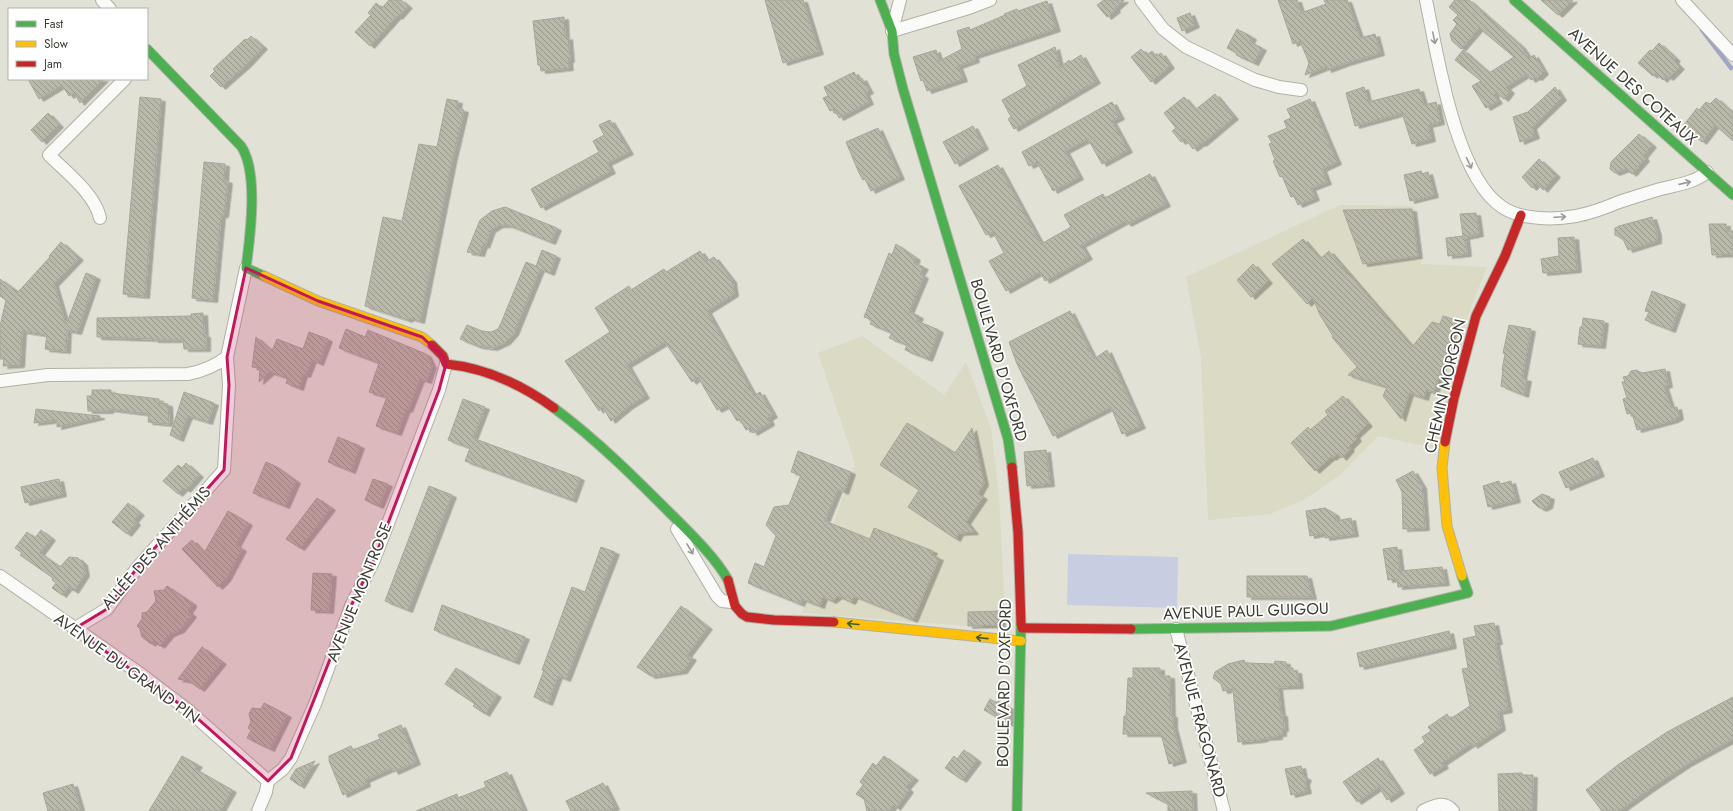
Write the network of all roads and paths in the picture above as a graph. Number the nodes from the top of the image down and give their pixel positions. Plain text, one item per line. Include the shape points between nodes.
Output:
1 (102, 0) edge
2 (880, 0) edge
3 (900, 0) edge
4 (990, 0) edge
5 (1141, 0) edge
6 (1426, 0) edge
7 (1514, 0) edge
8 (1682, 0) edge
9 (109, 8) edge
10 (892, 31) junction
11 (148, 53) edge
12 (1733, 55) edge
13 (124, 80) edge
14 (1301, 90) dead end
15 (1708, 172) junction
16 (1733, 195) edge
17 (1521, 215) junction
18 (100, 218) dead end
19 (246, 268) junction
20 (227, 357) junction
21 (446, 364) junction
22 (0, 381) edge
23 (661, 505) junction
24 (0, 576) edge
25 (1468, 593) joint
26 (731, 602) junction
27 (1022, 628) junction
28 (74, 629) junction
29 (1176, 629) junction
30 (1021, 641) junction
31 (268, 780) junction
32 (258, 811) edge
33 (1017, 811) edge
34 (1224, 811) edge
35 (1423, 811) edge
36 (1453, 811) edge

1 - 9 street
2 - 10 street, BOULEVARD D'OXFORD
3 - 10 street
4 - 10 street
5 - 14 street via 1163,29 1186,47 1255,80
6 -> 17 street via 1454,126 1469,164 1487,193 1501,207
7 - 15 street, AVENUE DES COTEAUX
8 - 12 street
10 - 27 street, BOULEVARD D'OXFORD via 899,76 1008,440 1017,520
11 - 19 street via 242,146 248,159 251,214
13 - 18 street via 49,155 92,199 98,208
15 - 16 street, AVENUE DES COTEAUX
17 -> 15 street via 1549,218 1576,216 1656,190 1695,181
17 - 25 street, CHEMIN MORGON via 1469,337 1443,451 1442,468 1448,526
19 - 20 street, ALLÉE DES ANTHÉMIS
19 - 21 street via 318,300 422,337 438,348
20 - 22 street via 216,365 188,374 48,375
20 - 28 street, ALLÉE DES ANTHÉMIS via 230,384 224,470 136,568 107,608
21 - 23 street via 487,372 516,385 554,408 617,460
21 - 31 street, AVENUE MONTROSE via 439,390 377,553 351,606 315,704 291,758 283,769
23 - 26 street via 690,533 724,574 729,583
23 -> 26 street via 689,546 717,596 722,601
24 - 28 street, AVENUE DU GRAND PIN
25 - 29 street, AVENUE PAUL GUIGOU via 1331,626
30 -> 26 street via 812,621 754,619 741,614
27 - 29 street, AVENUE PAUL GUIGOU
27 - 30 street, BOULEVARD D'OXFORD
28 - 31 street, AVENUE DU GRAND PIN via 188,710
29 - 34 street, AVENUE FRAGONARD
30 - 33 street, BOULEVARD D'OXFORD
31 - 32 street
35 - 36 street via 1434,805 1443,805

